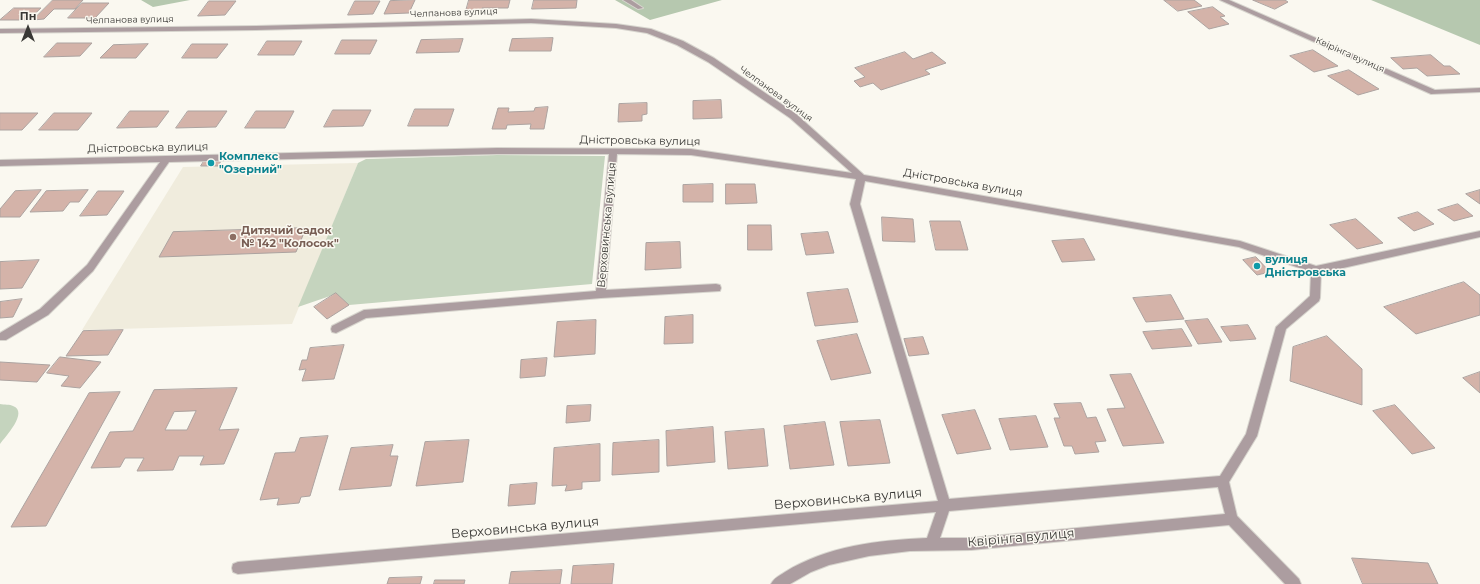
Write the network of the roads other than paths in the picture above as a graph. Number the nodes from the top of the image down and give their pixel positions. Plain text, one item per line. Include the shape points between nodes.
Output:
1 (626, 0) edge
2 (1223, 0) edge
3 (640, 8) dead end
4 (0, 31) edge
5 (1480, 90) edge
6 (613, 152) junction
7 (166, 159) junction
8 (0, 163) edge
9 (861, 177) junction
10 (1480, 234) edge
11 (1316, 270) junction
12 (716, 288) dead end
13 (601, 294) junction
14 (336, 329) dead end
15 (2, 337) dead end
16 (1222, 481) junction
17 (945, 505) junction
18 (1232, 519) junction
19 (932, 543) junction
20 (238, 568) dead end
21 (778, 584) edge
22 (1294, 584) edge

1 - 3 street
2 - 5 street, Квірінга вулиця via 1434,92
4 - 9 street, Челпанова вулиця via 531,21 595,24 648,31 680,43 711,60 793,116
6 - 7 street, Дністровська вулиця via 497,151
6 - 9 street, Дністровська вулиця via 691,152
6 - 13 street, Верховинська вулиця
7 - 8 street, Дністровська вулиця
7 - 15 street via 90,268 44,312
9 - 11 street, Дністровська вулиця via 1240,244
9 - 17 street via 855,204
10 - 11 street
11 - 16 street via 1315,298 1280,327 1251,436
12 - 13 street
13 - 14 street, Верховинська вулиця via 364,314
16 - 17 street, Верховинська вулиця
16 - 18 street
17 - 19 street
17 - 20 street, Верховинська вулиця
18 - 19 street, Квірінга вулиця via 971,544
18 - 22 street
19 - 21 street, Квірінга вулиця via 860,551 810,566

